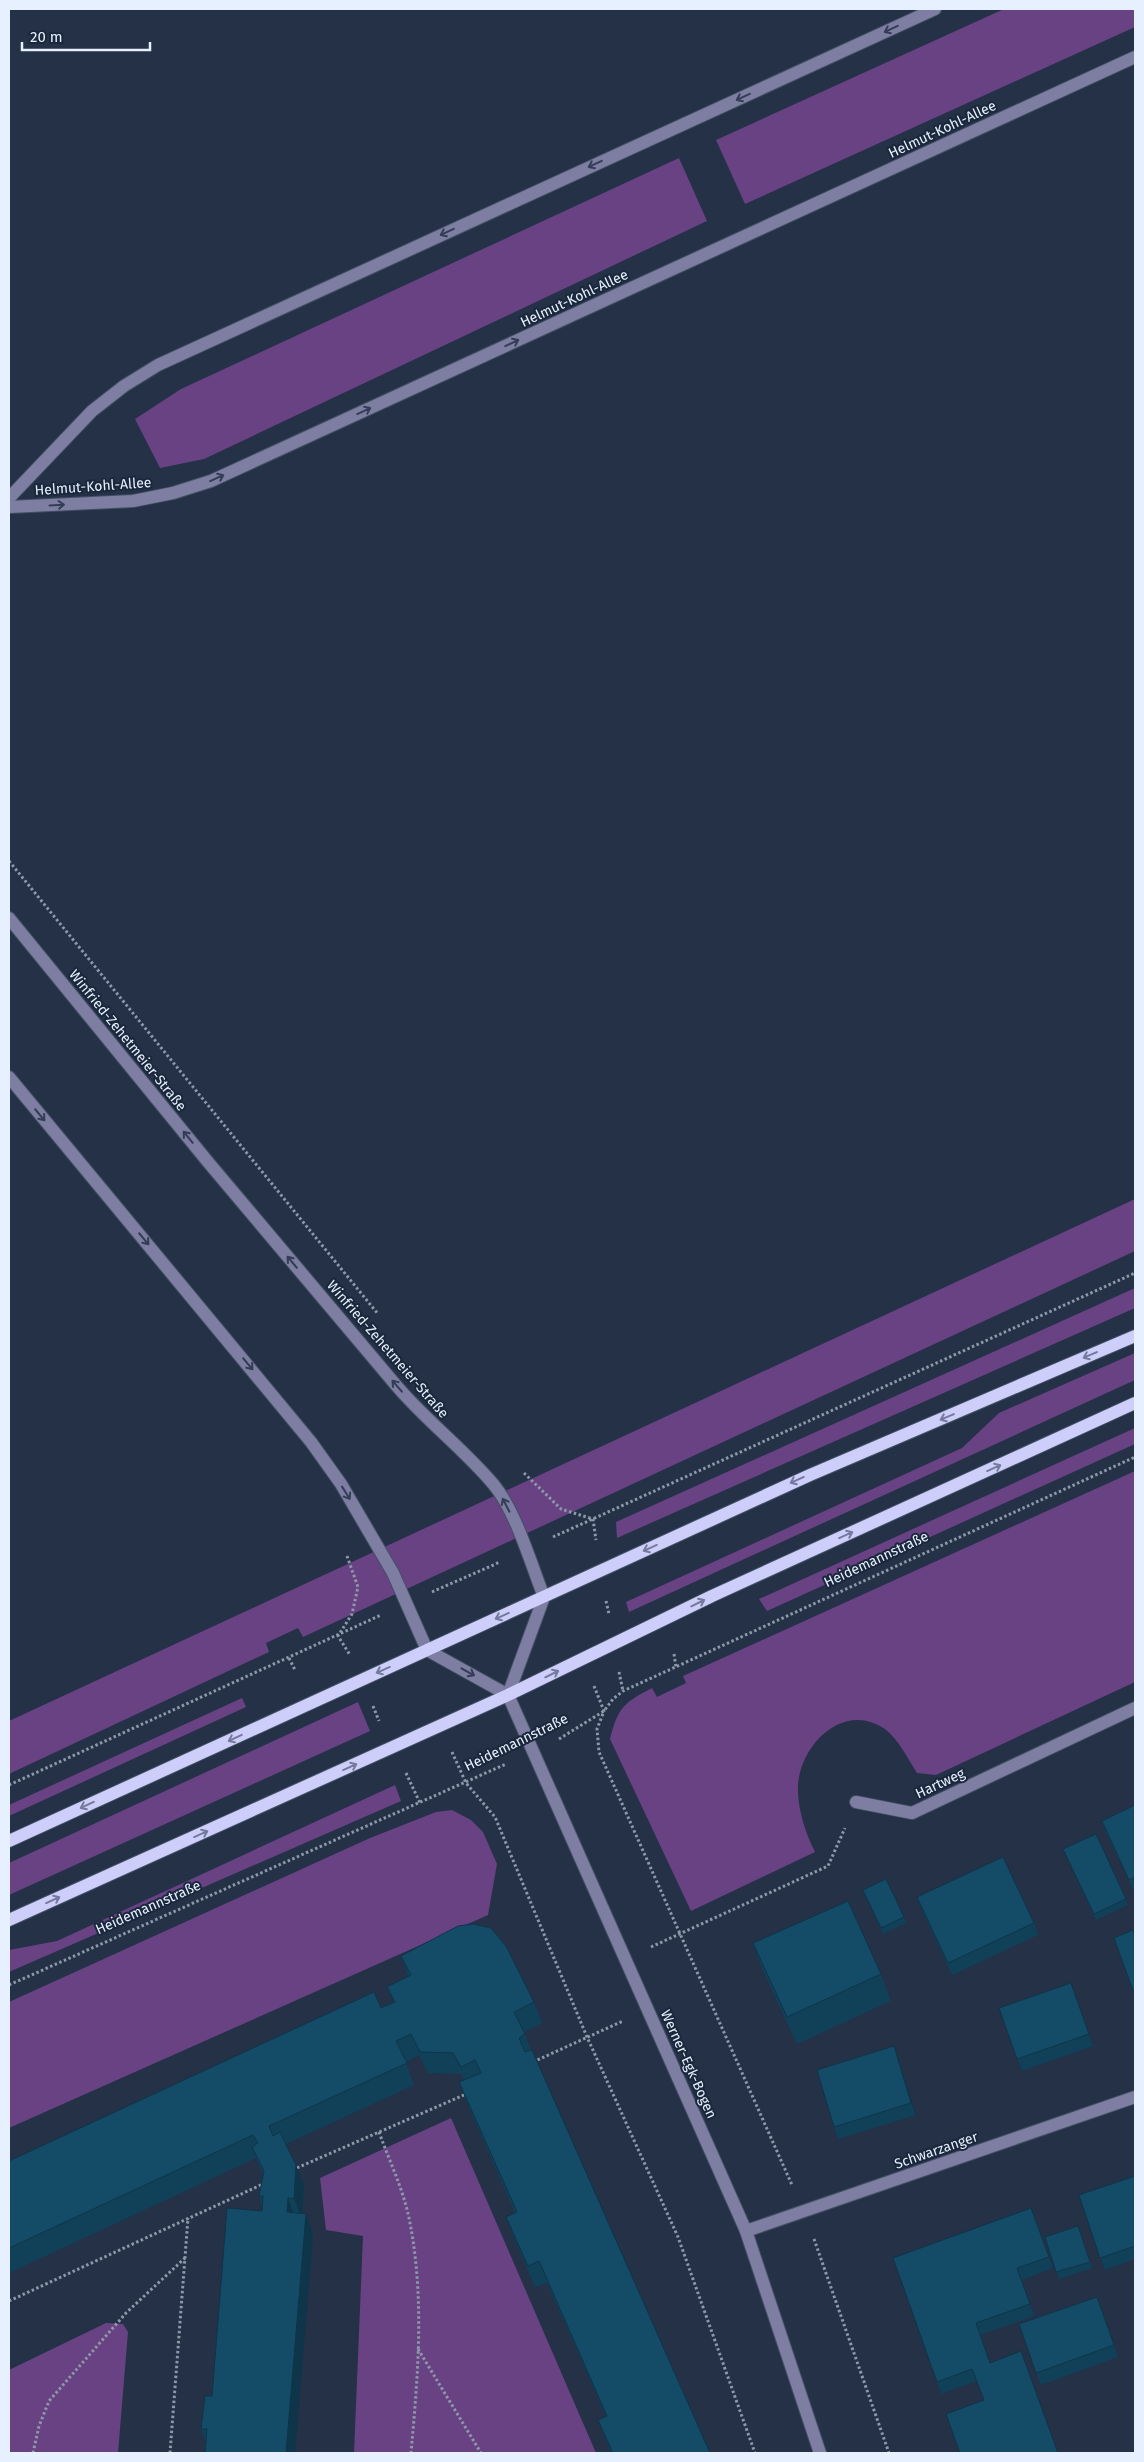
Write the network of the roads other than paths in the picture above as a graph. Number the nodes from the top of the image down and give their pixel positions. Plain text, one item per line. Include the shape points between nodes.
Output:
1 (935, 9) edge
2 (1135, 57) edge
3 (9, 498) edge
4 (9, 507) edge
5 (9, 918) edge
6 (9, 1077) edge
7 (1135, 1336) edge
8 (1135, 1404) edge
9 (544, 1597) junction
10 (427, 1650) junction
11 (508, 1695) junction
12 (1135, 1708) edge
13 (856, 1802) road end
14 (9, 1841) edge
15 (9, 1920) edge
16 (1135, 2097) edge
17 (746, 2231) junction
18 (820, 2453) edge

1 -> 3 street, Helmut-Kohl-Allee via 158,365 92,411
4 -> 2 street, Helmut-Kohl-Allee via 133,501 173,494 211,481
9 -> 5 street, Winfried-Zehetmeier-Straße via 506,1502 495,1486 416,1409 208,1162
6 -> 10 street via 311,1442 393,1573
7 -> 9 main road via 810,1475
11 -> 8 main road via 712,1596
9 -> 10 main road
9 - 11 street
10 -> 11 street
10 -> 14 main road
15 -> 11 main road
11 - 17 street, Werner-Egk-Bogen
12 - 13 street, Hartweg via 912,1813
16 - 17 street, Schwarzanger
17 - 18 street, Werner-Egk-Bogen

